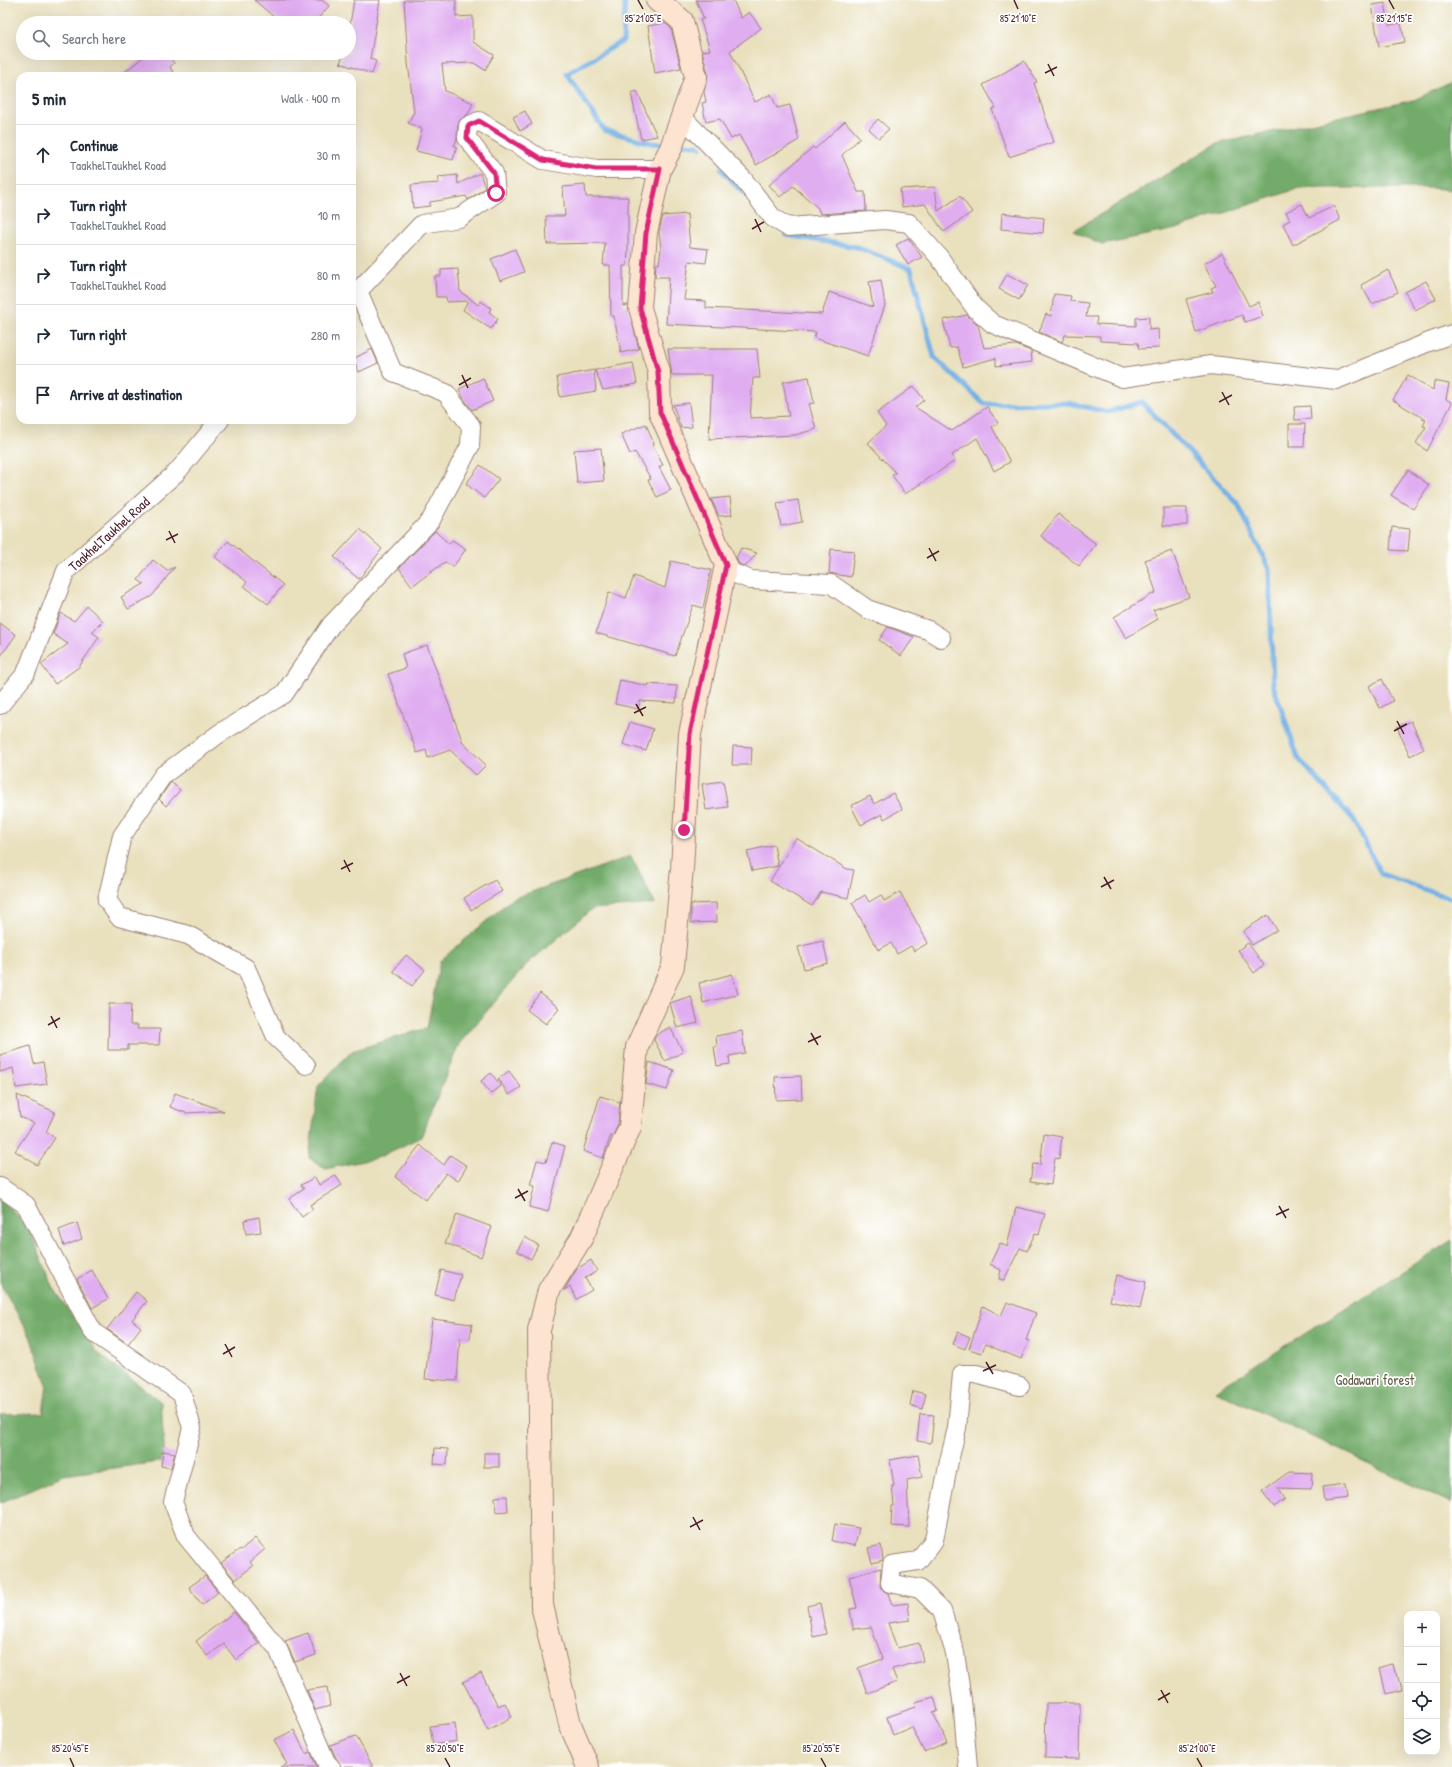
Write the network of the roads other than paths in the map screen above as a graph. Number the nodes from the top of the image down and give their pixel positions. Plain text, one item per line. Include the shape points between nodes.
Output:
1 (657, 0) edge
2 (677, 131) junction
3 (660, 169) junction
4 (356, 291) edge
5 (356, 294) edge
6 (1452, 334) edge
7 (217, 424) edge
8 (726, 565) junction
9 (941, 638) dead end
10 (0, 705) edge
11 (306, 1065) dead end
12 (0, 1187) edge
13 (1020, 1386) dead end
14 (331, 1767) edge
15 (588, 1767) edge
16 (968, 1767) edge

1 - 2 street via 682,21 696,77
2 - 3 street
2 - 6 street via 743,179 773,218 788,227 885,220 909,223 939,257 975,308 993,324 1122,378 1211,365 1336,380
3 - 4 street via 596,169 543,160 479,121 468,126 467,138 494,173 496,193 459,218 422,224
3 - 8 street via 646,233 640,308 658,372 660,412
5 - 11 street via 394,372 446,393 471,426 470,446 431,520 331,624 284,694 220,733 163,775 122,836 107,900 119,917 188,935 246,968 276,1037
7 - 10 street, TaakhelTaukhel Road via 177,472 66,572 26,673
8 - 9 street via 733,573 751,580 831,584 867,609 928,630
8 - 15 street via 690,734 673,966 637,1047 630,1127 582,1237 549,1290 539,1330 542,1606 570,1724
12 - 14 street via 26,1206 93,1332 182,1394 192,1428 173,1502 186,1536 278,1649 326,1762
13 - 16 street via 976,1374 962,1374 957,1428 934,1540 918,1561 892,1565 890,1583 920,1589 942,1611 955,1653

